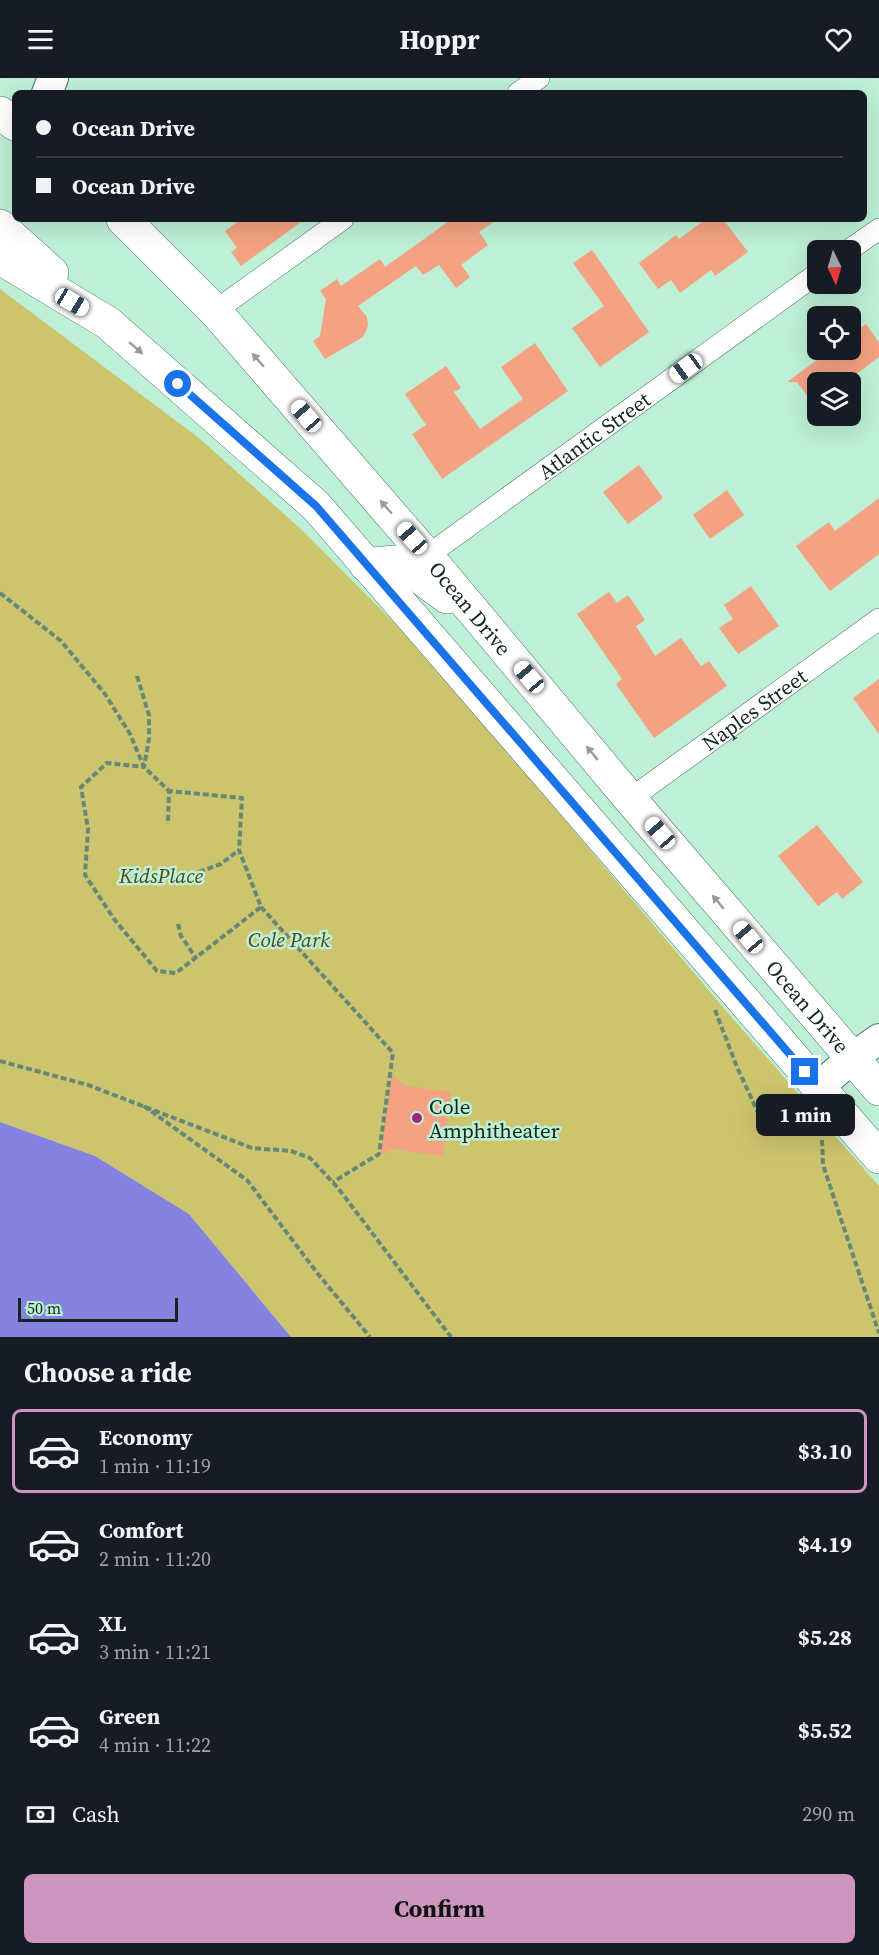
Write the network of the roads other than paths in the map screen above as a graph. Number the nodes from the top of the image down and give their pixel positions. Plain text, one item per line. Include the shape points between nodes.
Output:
1 (539, 78) edge
2 (522, 90) edge
3 (0, 113) edge
4 (12, 123) edge
5 (126, 222) edge
6 (339, 222) edge
7 (0, 226) edge
8 (879, 229) edge
9 (861, 242) edge
10 (0, 258) edge
11 (807, 281) edge
12 (215, 311) junction
13 (108, 323) junction
14 (427, 555) junction
15 (366, 565) junction
16 (879, 619) edge
17 (485, 625) junction
18 (630, 799) junction
19 (879, 1039) edge
20 (852, 1058) junction
21 (819, 1087) junction
22 (879, 1089) edge
23 (879, 1157) edge

1 - 2 street
3 - 4 main road
5 - 12 main road, Ocean Drive
6 - 12 street
7 - 13 main road
8 - 9 street
10 - 13 main road, Ocean Drive
11 - 14 street, Atlantic Street
14 -> 12 main road, Ocean Drive
13 -> 15 main road, Ocean Drive via 316,506
14 - 17 main road, Ocean Drive
15 - 17 main road via 394,562
15 - 21 main road, Ocean Drive
16 - 18 street, Naples Street
18 -> 17 main road, Ocean Drive
20 -> 18 main road, Ocean Drive
19 - 20 street
20 - 21 street
20 - 22 main road, Ocean Drive
21 - 23 main road, Ocean Drive

